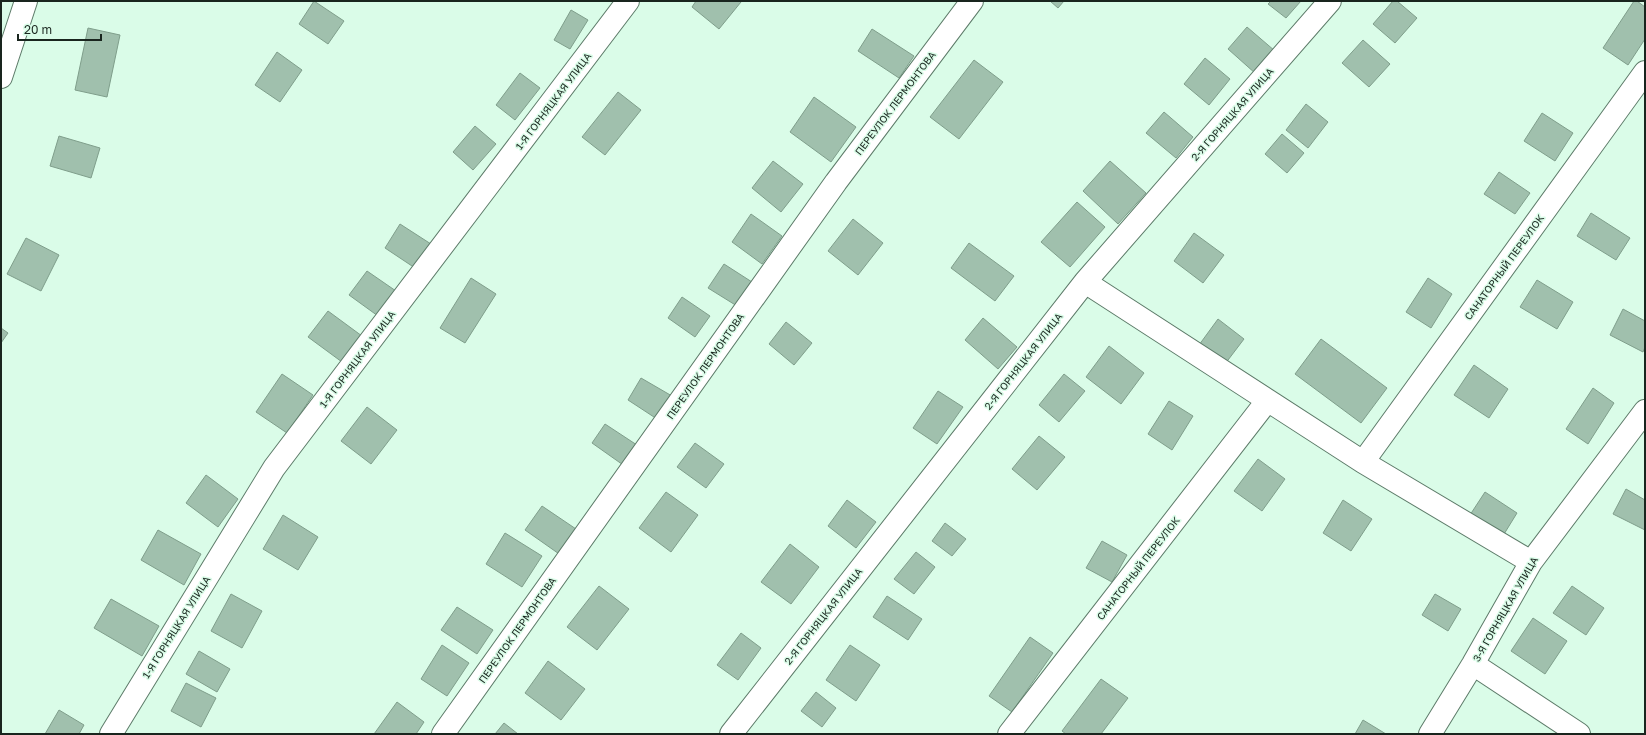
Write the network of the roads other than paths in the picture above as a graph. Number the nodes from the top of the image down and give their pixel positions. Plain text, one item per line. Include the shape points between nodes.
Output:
1 (26, 1) edge
2 (628, 1) edge
3 (972, 1) edge
4 (1330, 1) edge
5 (1645, 72) edge
6 (1, 77) edge
7 (1085, 282) junction
8 (1267, 402) junction
9 (1645, 411) edge
10 (1363, 462) junction
11 (1531, 562) junction
12 (1473, 664) junction
13 (111, 734) edge
14 (443, 734) edge
15 (731, 734) edge
16 (1010, 734) edge
17 (1430, 734) edge
18 (1579, 734) edge

1 - 6 street
2 - 13 street, 1-Я ГОРНЯЦКАЯ УЛИЦА via 274,468
3 - 14 street, ПЕРЕУЛОК ЛЕРМОНТОВА via 831,189
4 - 7 street, 2-Я ГОРНЯЦКАЯ УЛИЦА
5 - 10 street, САНАТОРНЫЙ ПЕРЕУЛОК
7 - 8 street
7 - 15 street, 2-Я ГОРНЯЦКАЯ УЛИЦА
8 - 10 street
8 - 16 street, САНАТОРНЫЙ ПЕРЕУЛОК
9 - 11 street, 3-Я ГОРНЯЦКАЯ УЛИЦА
10 - 11 street
11 - 12 street, 3-Я ГОРНЯЦКАЯ УЛИЦА
12 - 17 street, 3-Я ГОРНЯЦКАЯ УЛИЦА
12 - 18 street

